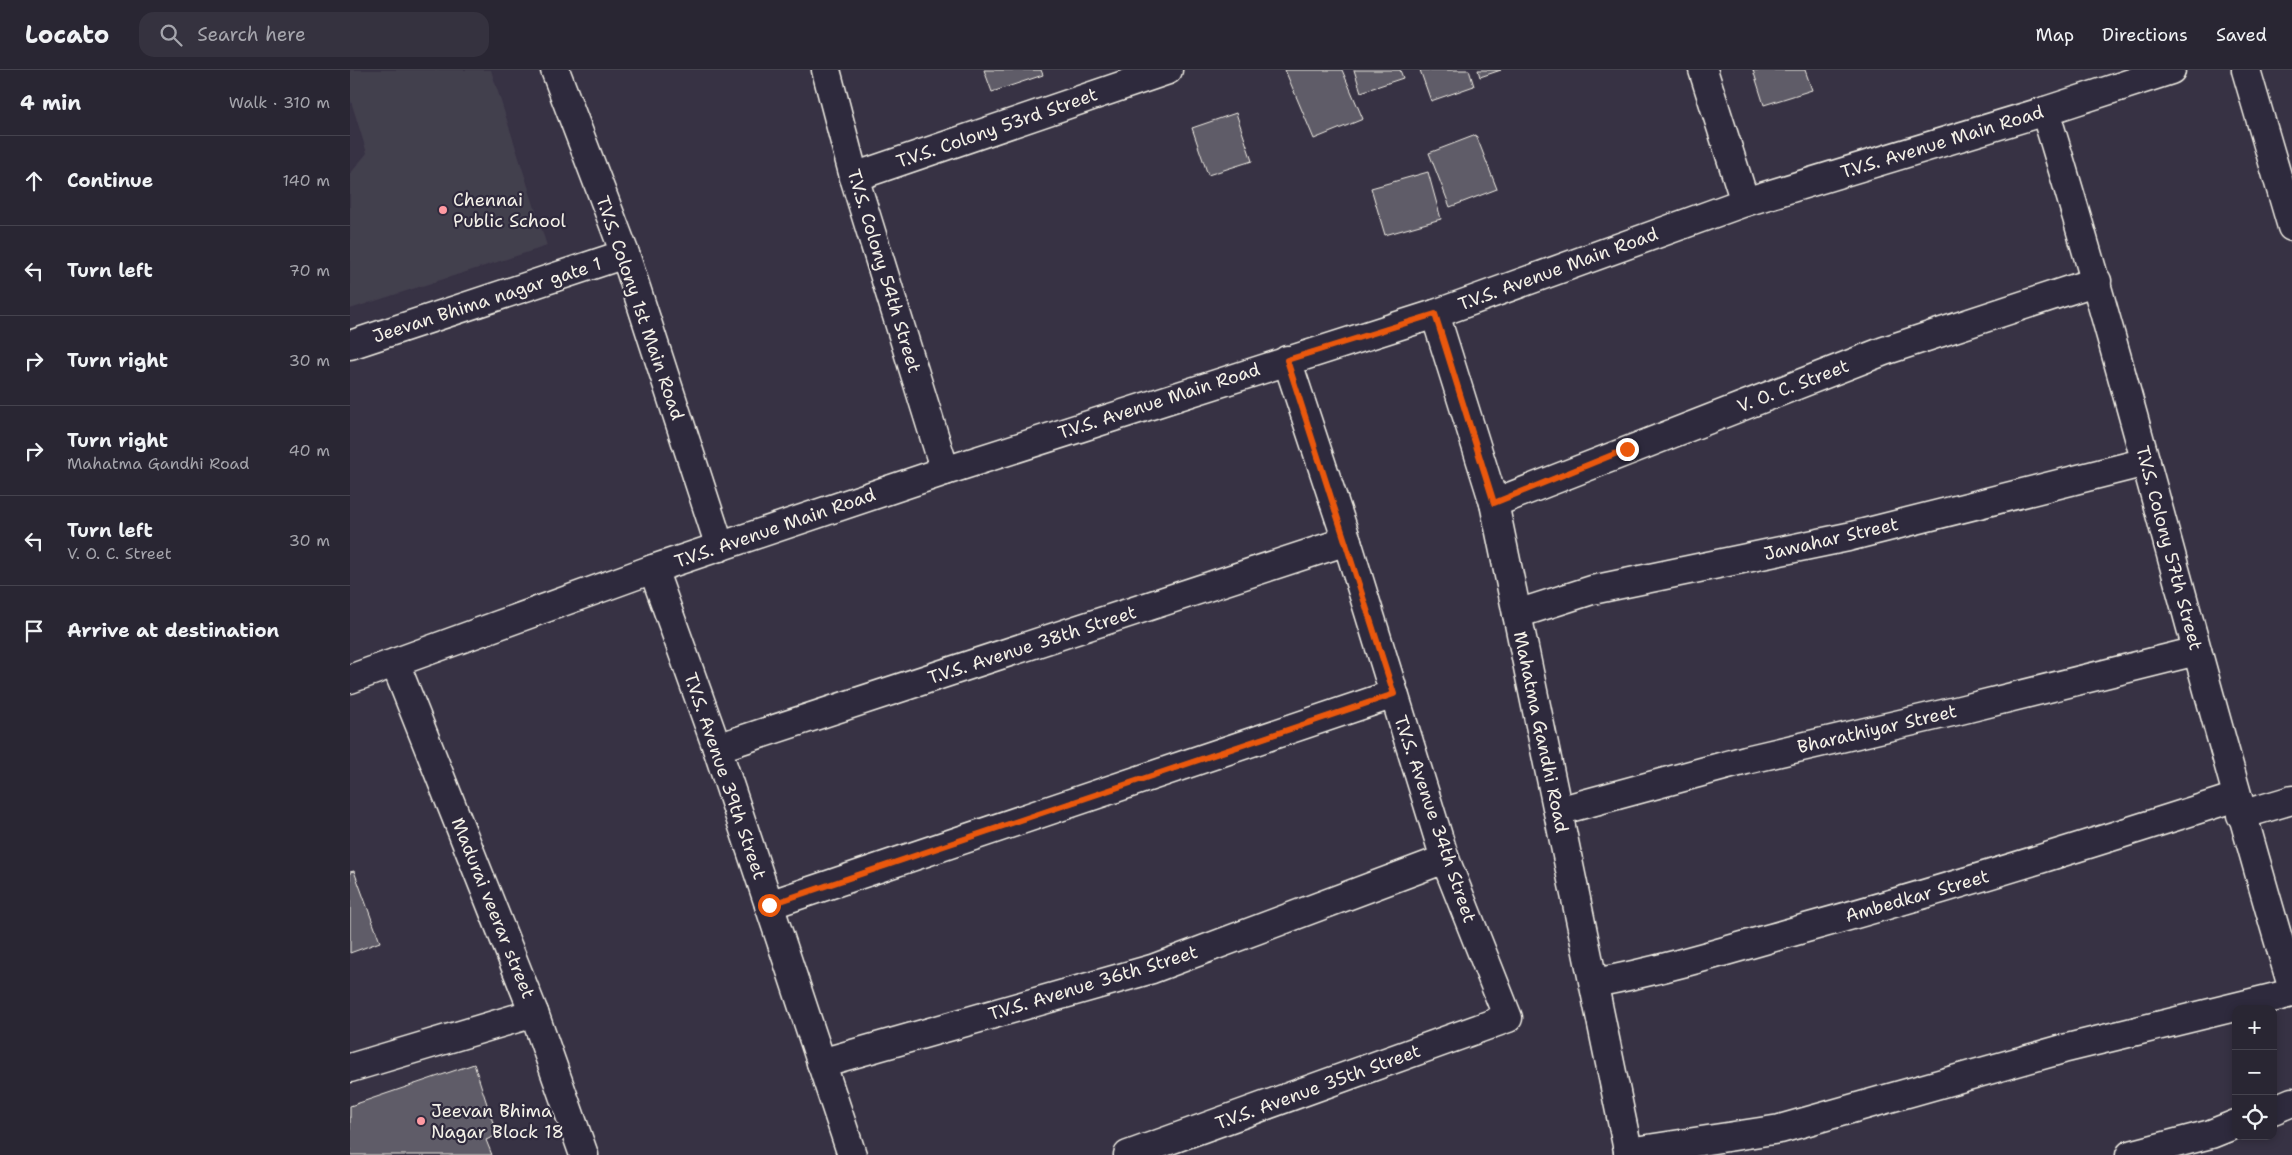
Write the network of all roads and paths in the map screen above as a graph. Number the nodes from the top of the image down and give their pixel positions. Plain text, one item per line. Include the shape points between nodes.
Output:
1 (555, 70) edge
2 (826, 70) edge
3 (1168, 70) edge
4 (1703, 70) edge
5 (2172, 70) edge
6 (2246, 70) edge
7 (2045, 111) junction
8 (854, 177) junction
9 (1745, 202) junction
10 (2292, 227) edge
11 (624, 254) junction
12 (2097, 281) junction
13 (1435, 314) junction
14 (350, 345) edge
15 (1287, 360) junction
16 (2146, 462) junction
17 (945, 471) junction
18 (1494, 503) junction
19 (1347, 541) junction
20 (720, 547) junction
21 (654, 569) junction
22 (1517, 614) junction
23 (2197, 651) junction
24 (395, 663) junction
25 (350, 679) edge
26 (1394, 694) junction
27 (717, 748) junction
28 (2292, 800) edge
29 (2239, 806) junction
30 (1558, 811) junction
31 (1445, 859) junction
32 (769, 905) junction
33 (1594, 983) junction
34 (2292, 986) edge
35 (2292, 993) edge
36 (534, 1012) junction
37 (1508, 1018) joint
38 (821, 1063) junction
39 (350, 1068) edge
40 (2292, 1102) edge
41 (2277, 1108) edge
42 (2232, 1126) edge
43 (1628, 1154) edge
44 (584, 1155) edge
45 (852, 1155) edge
46 (1128, 1155) edge
47 (2130, 1155) edge

1 - 11 street, T.V.S. Colony 1st Main Road
2 - 8 street, T.V.S. Colony 54th Street
3 - 8 street, T.V.S. Colony 53rd Street
4 - 9 street
5 - 7 street, T.V.S. Avenue Main Road
6 - 10 street
7 - 9 street, T.V.S. Avenue Main Road
7 - 12 street, T.V.S. Colony 57th Street
8 - 17 street, T.V.S. Colony 54th Street
9 - 13 street, T.V.S. Avenue Main Road
11 - 14 street, Jeevan Bhima nagar gate 1
11 - 20 street, T.V.S. Colony 1st Main Road
12 - 16 street, T.V.S. Colony 57th Street
12 - 18 street, V. O. C. Street via 1884,351
13 - 15 street, T.V.S. Avenue Main Road
13 - 18 street, Mahatma Gandhi Road
15 - 17 street, T.V.S. Avenue Main Road
15 - 19 street, T.V.S. Avenue 34th Street
16 - 22 street, Jawahar Street via 1848,537 1592,590
16 - 23 street, T.V.S. Colony 57th Street
17 - 20 street, T.V.S. Avenue Main Road
18 - 22 street, Mahatma Gandhi Road
19 - 26 street, T.V.S. Avenue 34th Street
19 - 27 street, T.V.S. Avenue 38th Street
20 - 21 street, T.V.S. Avenue Main Road
21 - 24 street, T.V.S. Avenue Main Road
21 - 27 street, T.V.S. Avenue 39th Street
22 - 30 street, Mahatma Gandhi Road
23 - 29 street, T.V.S. Colony 57th Street
23 - 30 street, Bharathiyar Street via 1746,760
24 - 25 street, T.V.S. Avenue Main Road
24 - 36 street, Madurai veerar street
26 - 31 street, T.V.S. Avenue 34th Street
26 - 32 street
27 - 32 street, T.V.S. Avenue 39th Street
28 - 29 street, Ambedkar Street
29 - 33 street, Ambedkar Street via 2069,851 1633,976
29 - 34 street, T.V.S. Colony 57th Street
30 - 33 street, Mahatma Gandhi Road
31 - 37 street, T.V.S. Avenue 34th Street
31 - 38 street, T.V.S. Avenue 36th Street via 1152,968
32 - 38 street, T.V.S. Avenue 39th Street
33 - 43 street, Mahatma Gandhi Road
35 - 43 street via 2063,1049 1780,1129
36 - 39 street
36 - 44 street, Madurai veerar street
37 - 46 street, T.V.S. Avenue 35th Street
38 - 45 street, T.V.S. Avenue 39th Street
40 - 41 street
42 - 47 street

